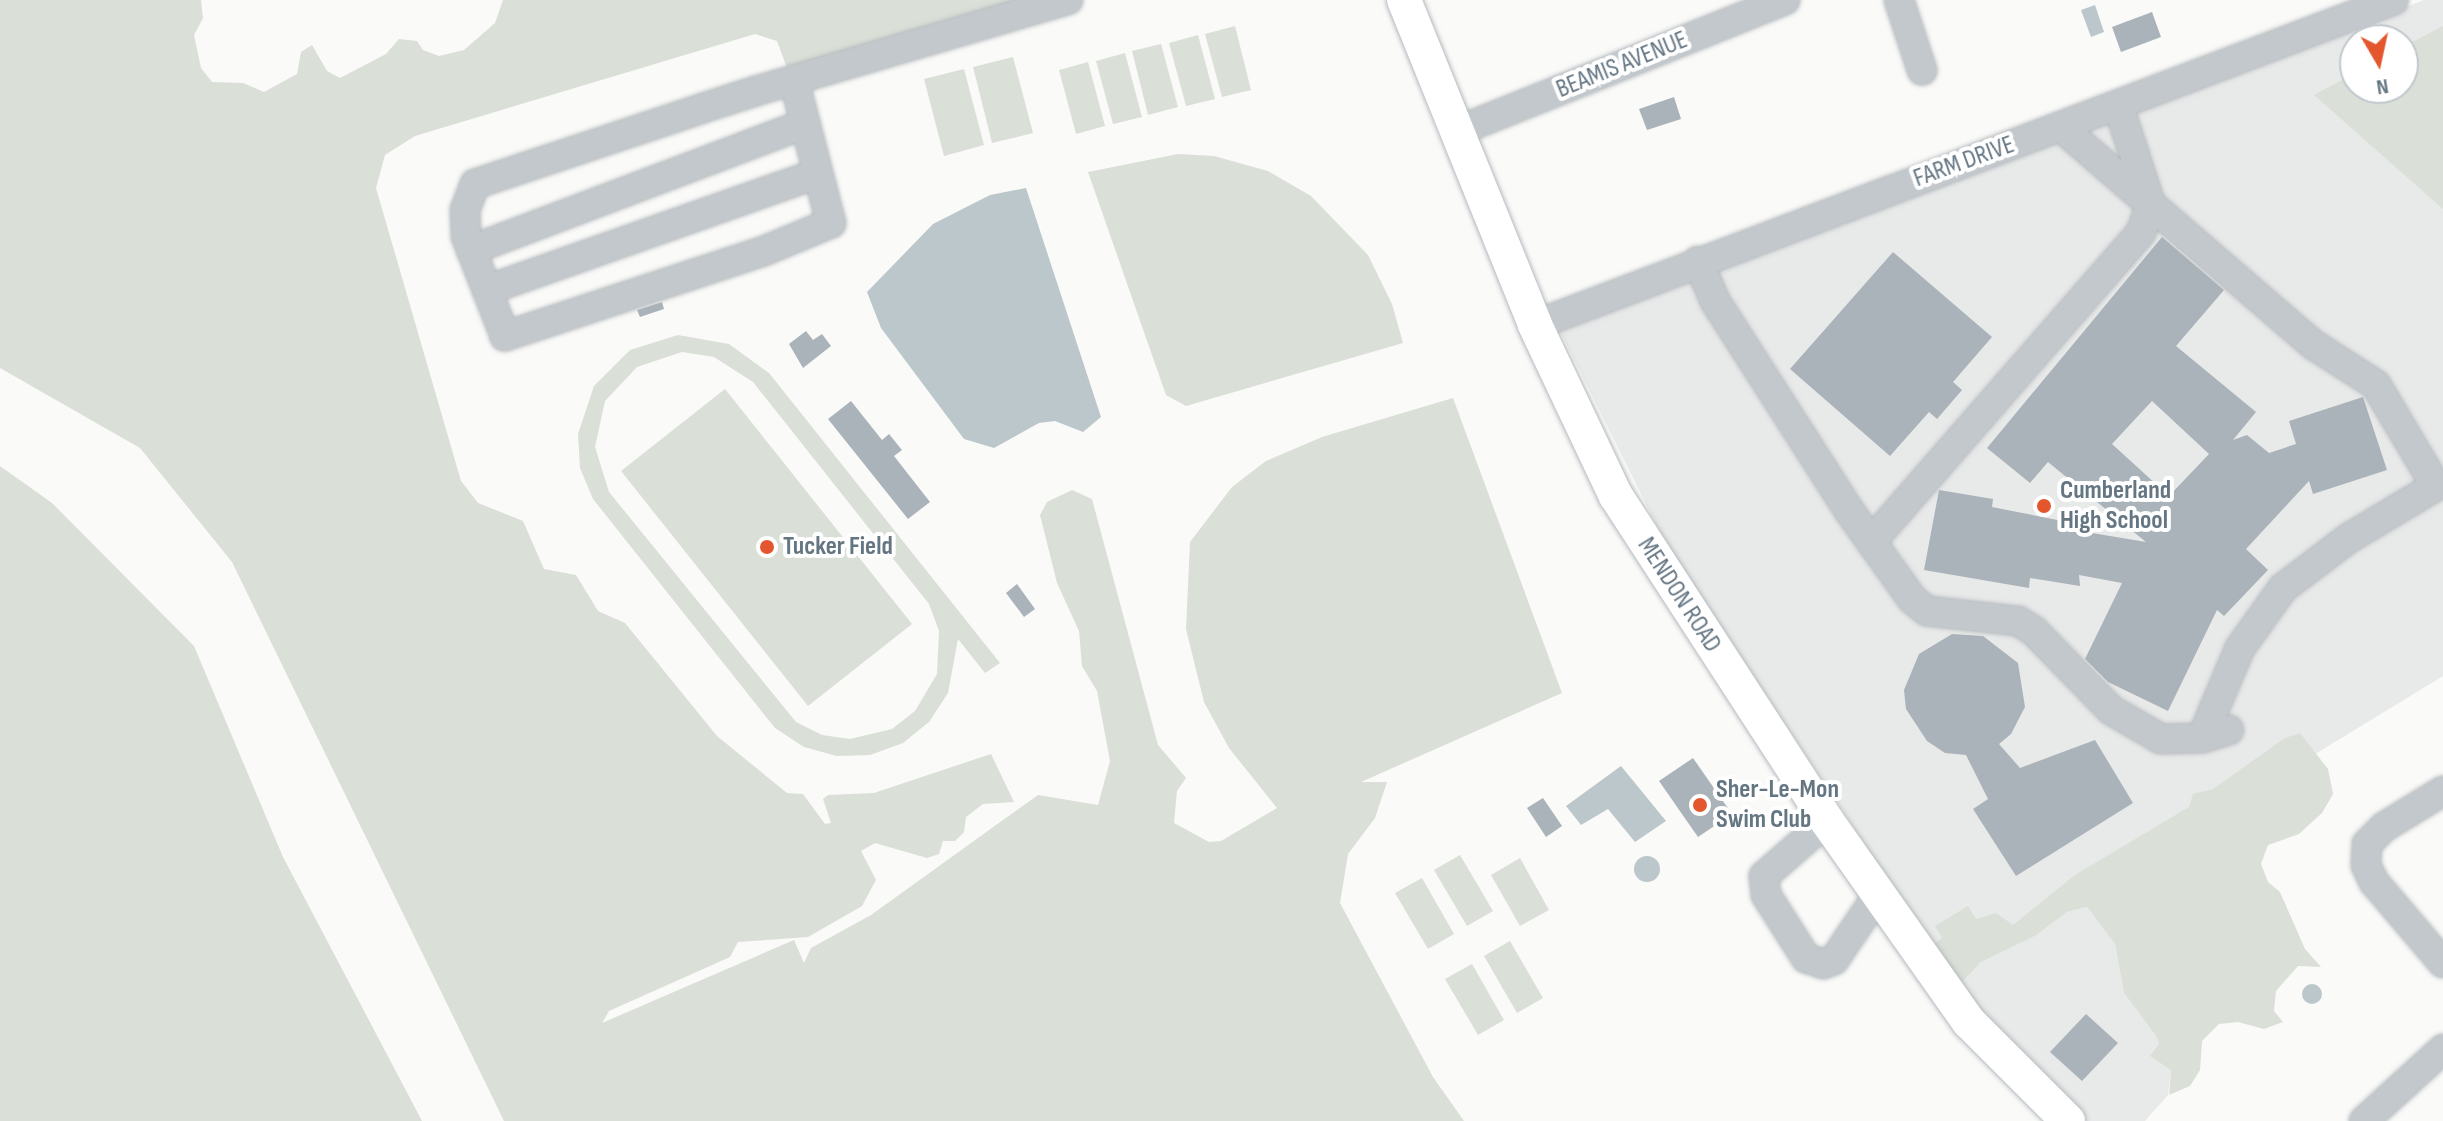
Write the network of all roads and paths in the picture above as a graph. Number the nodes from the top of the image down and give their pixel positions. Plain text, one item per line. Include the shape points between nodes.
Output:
1 (1068, 0) edge
2 (1404, 0) edge
3 (1785, 0) edge
4 (1899, 0) edge
5 (2394, 0) edge
6 (1922, 70) dead end
7 (794, 80) junction
8 (2118, 105) junction
9 (804, 124) junction
10 (2061, 127) junction
11 (1460, 130) junction
12 (816, 174) junction
13 (2151, 205) junction
14 (471, 250) junction
15 (1698, 261) junction
16 (487, 290) junction
17 (1535, 325) junction
18 (1871, 542) junction
19 (2443, 791) edge
20 (1827, 821) junction
21 (1878, 895) junction
22 (2443, 963) edge
23 (2443, 1049) edge
24 (2068, 1121) edge
25 (2364, 1121) edge

1 - 7 street
2 - 11 main road, MENDON ROAD
3 - 11 street, BEAMIS AVENUE
4 - 6 street
5 - 8 street, FARM DRIVE
7 - 9 street
7 - 14 street via 475,184 465,210
8 - 10 street, FARM DRIVE
8 - 13 street
9 - 12 street
9 - 14 street
10 - 13 street
10 - 15 street, FARM DRIVE
11 - 17 main road, MENDON ROAD
12 - 16 street
12 - 16 street via 831,223 764,251 505,336
13 - 18 street via 2128,252
13 - 18 street via 2314,345 2376,385 2436,486 2349,538 2283,588 2240,648 2216,734 2161,739 2136,728 2089,691 2034,631 2018,621 1927,611 1912,599
14 - 16 street
15 - 17 street, FARM DRIVE
15 - 18 street via 1715,301
17 - 20 main road, MENDON ROAD via 1616,496
19 - 22 street via 2384,827 2367,844 2366,865 2374,882
20 - 21 main road, MENDON ROAD
20 - 21 street via 1764,876 1766,895 1806,958 1823,964 1834,960
21 - 24 main road, MENDON ROAD via 1969,1022
23 - 25 street

